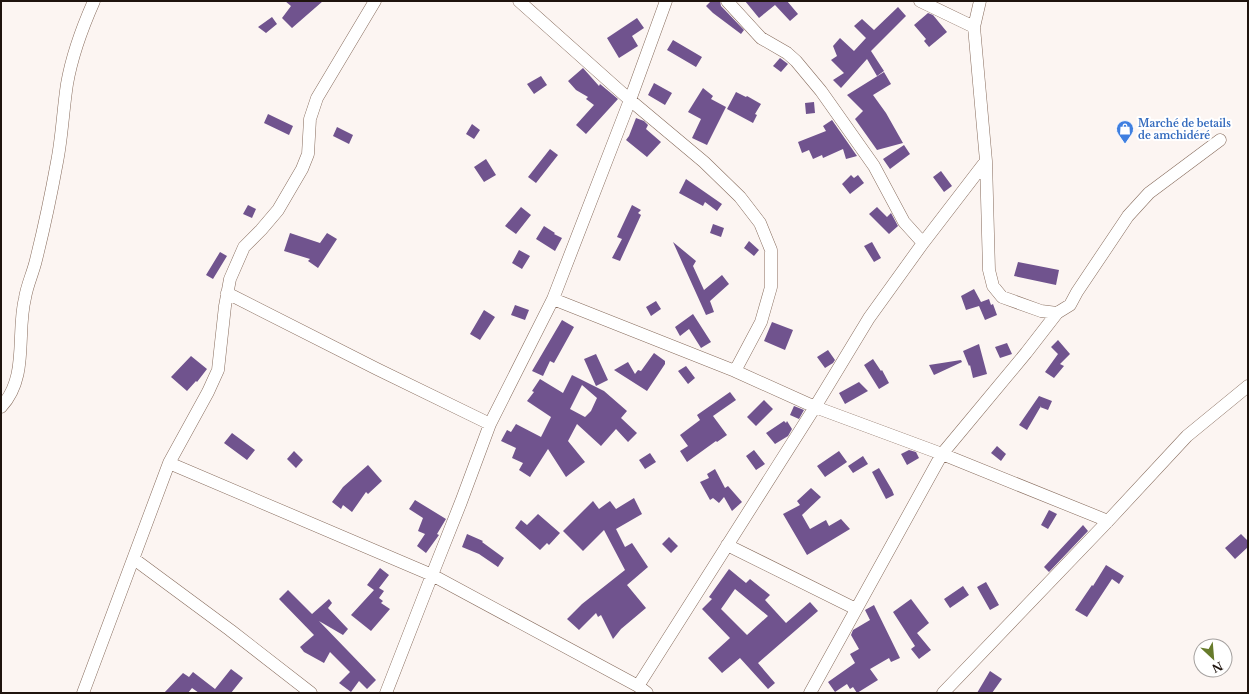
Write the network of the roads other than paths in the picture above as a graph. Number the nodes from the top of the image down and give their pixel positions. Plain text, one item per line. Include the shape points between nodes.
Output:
1 (94, 1) edge
2 (375, 1) edge
3 (519, 1) edge
4 (666, 1) edge
5 (728, 1) edge
6 (920, 1) edge
7 (980, 1) edge
8 (974, 27) junction
9 (630, 100) junction
10 (1220, 140) dead end
11 (986, 161) junction
12 (923, 243) junction
13 (227, 293) junction
14 (553, 298) junction
15 (1057, 313) junction
16 (735, 371) junction
17 (1248, 386) edge
18 (1, 407) edge
19 (815, 407) junction
20 (490, 424) junction
21 (942, 454) junction
22 (169, 463) junction
23 (1108, 521) junction
24 (727, 545) junction
25 (134, 559) junction
26 (432, 575) junction
27 (856, 609) junction
28 (642, 689) edge
29 (83, 693) edge
30 (311, 693) edge
31 (386, 693) edge
32 (810, 693) edge
33 (943, 693) edge

1 - 18 street via 81,28 67,84 57,163 36,261 24,303 18,377 7,401
2 - 13 street via 317,98 310,119 308,154 302,169 278,210 244,247 230,279
3 - 9 street
4 - 9 street
5 - 12 street via 761,38 796,61 821,91 874,166 904,222
6 - 8 street
7 - 8 street
8 - 11 street
9 - 14 street
9 - 16 street via 704,162 740,197 760,223 771,250 771,287 761,322
10 - 15 street via 1149,192 1128,216 1070,305
11 - 12 street
11 - 15 street via 989,270 993,286 1002,297 1041,311
12 - 19 street via 869,318
13 - 20 street via 377,370
13 - 22 street via 218,370
14 - 16 street
14 - 20 street
15 - 21 street
16 - 19 street
17 - 23 street via 1187,436
19 - 21 street
19 - 24 street
20 - 26 street
21 - 23 street
21 - 27 street
22 - 25 street
22 - 26 street
23 - 33 street
24 - 27 street
24 - 28 street
25 - 29 street
25 - 30 street
26 - 28 street
26 - 31 street
27 - 32 street

